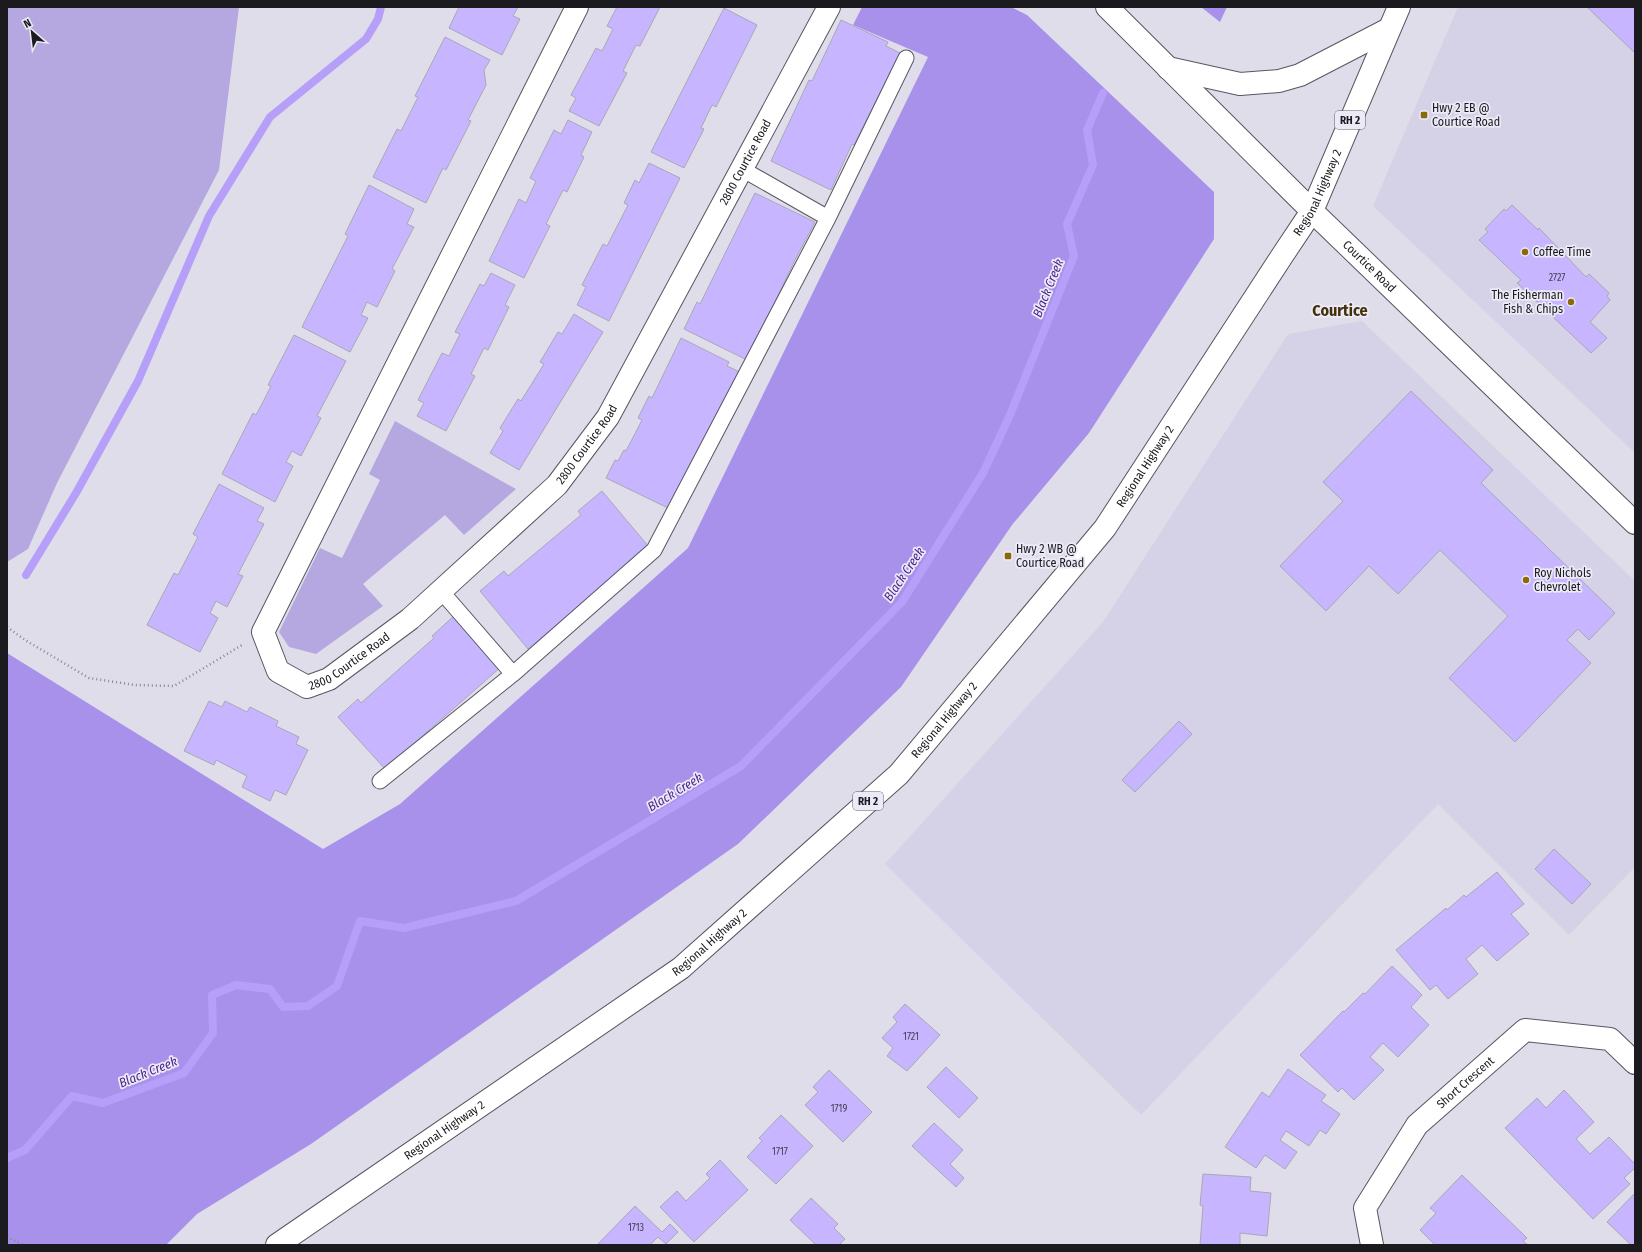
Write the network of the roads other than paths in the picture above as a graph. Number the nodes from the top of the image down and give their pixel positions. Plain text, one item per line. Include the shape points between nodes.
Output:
1 (577, 7) edge
2 (829, 7) edge
3 (1107, 7) edge
4 (1399, 7) edge
5 (1389, 29) junction
6 (906, 58) dead end
7 (1168, 68) junction
8 (742, 169) junction
9 (1312, 211) junction
10 (828, 218) junction
11 (1635, 523) edge
12 (441, 591) junction
13 (513, 674) junction
14 (380, 781) dead end
15 (1635, 1064) edge
16 (277, 1245) edge
17 (1372, 1245) edge

1 - 12 main road, 2800 Courtice Road via 263,632 278,671 307,687 329,679 410,619
2 - 8 main road, 2800 Courtice Road
3 - 7 main road, Courtice Road
4 - 5 main road, Regional Highway 2 / RH 2
5 - 7 main road via 1300,75 1279,81 1240,84
5 - 9 main road, Regional Highway 2 / RH 2
6 - 10 lane
7 - 9 main road, Courtice Road
8 - 10 lane
8 - 12 main road, 2800 Courtice Road via 608,417 557,485
9 - 11 main road, Courtice Road
9 - 16 main road, Regional Highway 2 / RH 2 via 1105,528 899,774 681,968
10 - 13 lane via 654,550
12 - 13 lane
13 - 14 lane
15 - 17 main road, Short Crescent via 1610,1039 1525,1030 1418,1126 1364,1208

